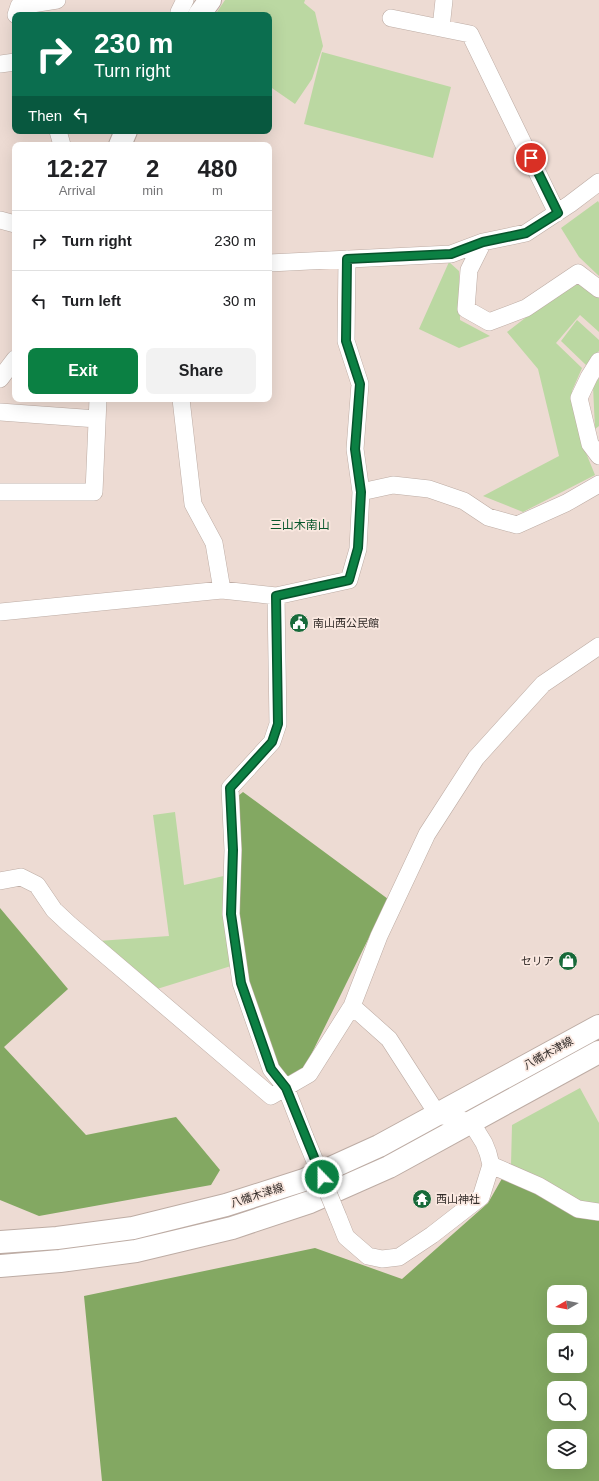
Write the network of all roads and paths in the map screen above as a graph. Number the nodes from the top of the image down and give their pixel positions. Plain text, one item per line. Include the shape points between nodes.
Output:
1 (57, 0) edge
2 (210, 0) edge
3 (444, 0) edge
4 (187, 9) edge
5 (17, 12) edge
6 (391, 18) dead end
7 (440, 28) junction
8 (12, 62) edge
9 (0, 64) edge
10 (599, 182) edge
11 (558, 213) junction
12 (0, 220) edge
13 (12, 223) edge
14 (483, 242) junction
15 (347, 259) junction
16 (272, 263) edge
17 (599, 289) edge
18 (599, 361) edge
19 (12, 363) edge
20 (0, 378) edge
21 (98, 402) edge
22 (181, 402) edge
23 (0, 412) edge
24 (97, 419) junction
25 (599, 456) edge
26 (599, 484) edge
27 (0, 492) edge
28 (361, 492) junction
29 (222, 590) junction
30 (276, 596) junction
31 (0, 612) edge
32 (599, 646) edge
33 (0, 881) edge
34 (352, 1006) junction
35 (599, 1026) edge
36 (599, 1052) edge
37 (286, 1088) junction
38 (438, 1115) junction
39 (472, 1122) junction
40 (491, 1165) junction
41 (599, 1212) edge
42 (0, 1242) edge
43 (0, 1266) edge

1 - 5 street via 19,6
2 - 4 main road
3 - 7 street
6 - 7 street
7 - 11 street via 470,34
8 - 9 street
10 - 11 street
11 - 14 street via 526,233
12 - 13 street
14 - 15 street via 451,254
14 - 17 street via 469,270 466,309 489,322 526,308 578,273
15 - 16 street
15 - 28 street via 346,341 360,384 355,449
18 - 25 street via 579,398 590,444
19 - 20 street
21 - 24 street
22 - 29 street via 193,504 214,543
23 - 24 street
24 - 27 street via 94,492
26 - 28 street via 566,503 517,525 488,517 464,501 429,489 393,485
28 - 30 street via 358,548 349,580
29 - 30 street
29 - 31 street
30 - 37 street via 278,724 272,742 230,788 233,850 231,914 241,983 271,1069
32 - 34 street via 543,684 476,758 427,834 379,936
33 - 37 street via 21,877 37,885 54,910 69,924 271,1096
34 - 37 street via 310,1074
34 - 38 street via 389,1038
35 - 38 main road, 八幡木津線
36 - 39 main road
37 - 40 street, bridge via 346,1237 368,1256 382,1259 399,1258 432,1235 481,1197
38 - 39 street
38 - 42 main road, 八幡木津線 via 379,1146 304,1180 226,1205 133,1228
39 - 40 street via 484,1142
39 - 43 main road via 389,1167 310,1202 232,1228 136,1251
40 - 41 street via 539,1186 578,1209

